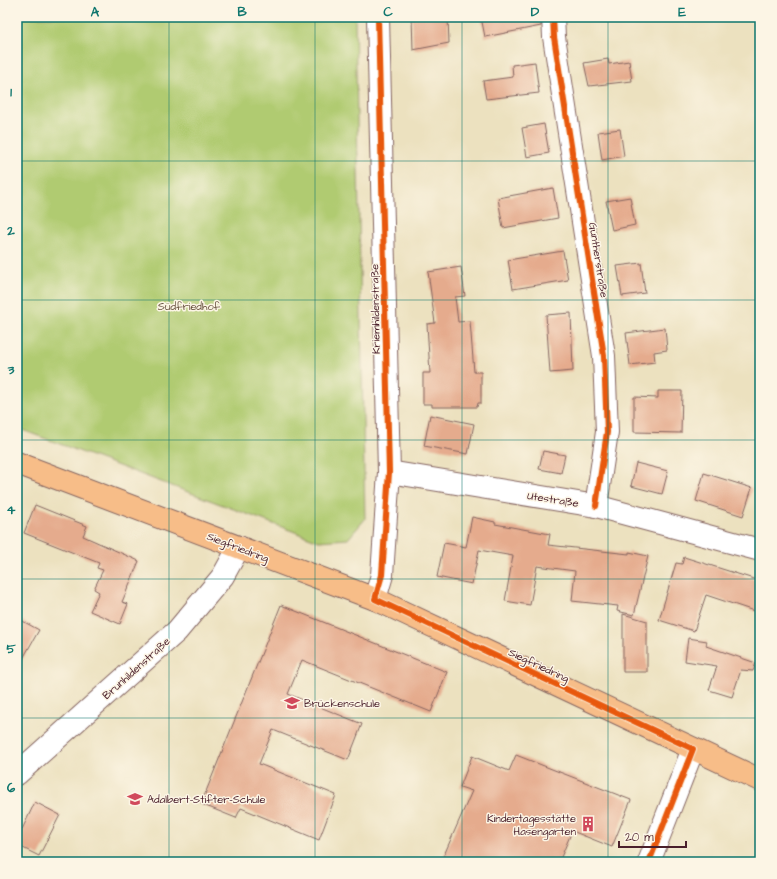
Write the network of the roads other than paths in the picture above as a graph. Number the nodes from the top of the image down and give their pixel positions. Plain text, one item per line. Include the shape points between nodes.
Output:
1 (378, 17) edge
2 (553, 17) edge
3 (17, 463) edge
4 (389, 472) junction
5 (596, 506) junction
6 (238, 547) junction
7 (760, 550) edge
8 (376, 599) junction
9 (693, 749) junction
10 (20, 766) edge
11 (760, 780) edge
12 (649, 862) edge

1 - 4 street, Kriemhildenstraße
2 - 5 street, Guntherstraße via 604,356 607,432
3 - 6 main road, Siegfriedring
4 - 5 street, Utestraße
4 - 8 street, Kriemhildenstraße via 382,575
5 - 7 street, Utestraße
6 - 8 main road, Siegfriedring
6 - 10 street, Brunhildenstraße via 223,576 177,631
8 - 9 main road, Siegfriedring
9 - 11 main road, Siegfriedring
9 - 12 street

